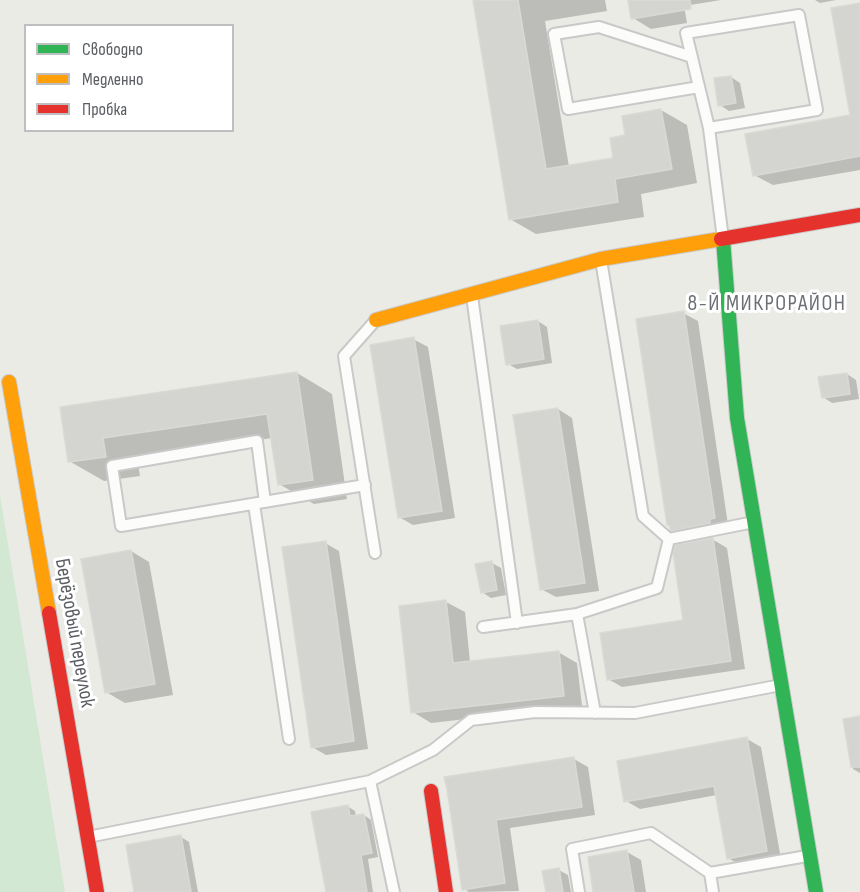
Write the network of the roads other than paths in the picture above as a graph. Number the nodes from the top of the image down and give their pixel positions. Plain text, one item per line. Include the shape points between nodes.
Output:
1 (692, 57) junction
2 (699, 87) junction
3 (709, 128) junction
4 (860, 215) edge
5 (723, 239) junction
6 (601, 259) junction
7 (472, 294) junction
8 (376, 320) joint
9 (9, 382) dead end
10 (364, 486) junction
11 (260, 503) junction
12 (754, 522) junction
13 (669, 539) junction
14 (375, 553) dead end
15 (577, 614) junction
16 (517, 623) junction
17 (483, 627) dead end
18 (781, 685) junction
19 (595, 713) junction
20 (289, 739) dead end
21 (370, 781) junction
22 (431, 791) dead end
23 (88, 837) junction
24 (809, 855) junction
25 (710, 873) junction
26 (98, 892) edge
27 (394, 892) edge
28 (446, 892) edge
29 (579, 892) edge
30 (713, 892) edge
31 (816, 892) edge

1 - 2 lane
1 - 2 lane via 598,27 554,34 568,109
1 - 3 lane via 686,33 799,15 816,110
2 - 3 lane
3 - 5 lane
4 - 5 street
5 - 6 street
5 - 12 street via 737,418
6 - 7 street
6 - 13 lane via 643,516
7 - 8 street
7 - 16 lane
8 - 10 lane via 344,356
9 - 23 street, Берёзовый переулок
10 - 11 lane
10 - 14 lane
11 - 11 lane via 256,441 112,466 121,526
11 - 20 lane
12 - 13 lane
12 - 18 street
13 - 15 lane via 657,588
15 - 16 lane
15 - 19 lane
16 - 17 lane
18 - 19 lane via 635,713
18 - 24 street
19 - 21 lane via 536,712 471,720 433,750
21 - 23 lane
21 - 27 lane
22 - 28 street
23 - 26 street, Берёзовый переулок
24 - 25 lane
24 - 31 street
25 - 29 lane via 651,833 572,849
25 - 30 lane

